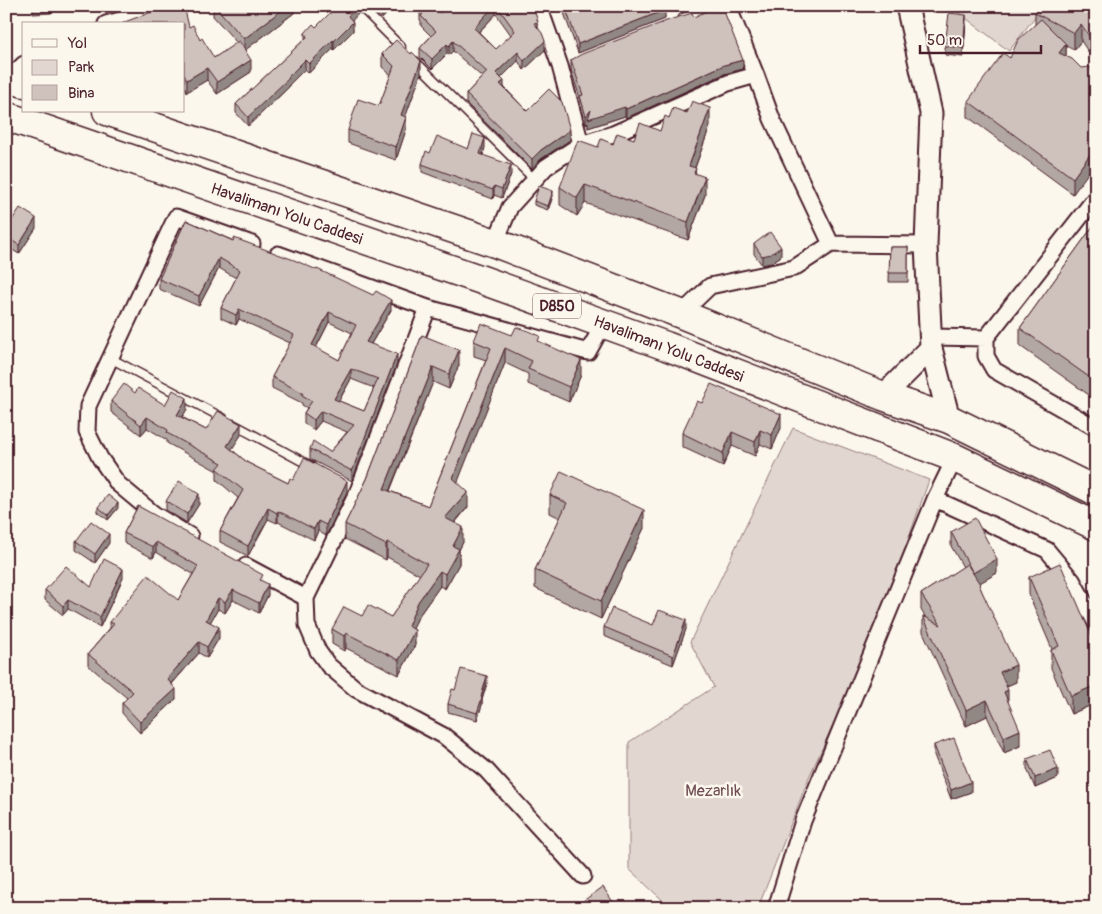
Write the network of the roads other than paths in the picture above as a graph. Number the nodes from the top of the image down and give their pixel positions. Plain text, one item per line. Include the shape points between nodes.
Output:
1 (171, 6) edge
2 (360, 6) edge
3 (539, 6) edge
4 (714, 6) edge
5 (728, 6) edge
6 (907, 6) edge
7 (154, 8) edge
8 (678, 20) edge
9 (112, 22) edge
10 (756, 75) junction
11 (110, 112) edge
12 (6, 116) edge
13 (581, 144) junction
14 (534, 179) junction
15 (1096, 197) edge
16 (495, 243) junction
17 (831, 244) junction
18 (926, 246) junction
19 (428, 308) junction
20 (681, 314) junction
21 (604, 323) junction
22 (986, 338) junction
23 (931, 342) junction
24 (110, 358) junction
25 (883, 396) junction
26 (950, 419) junction
27 (1096, 428) edge
28 (955, 458) junction
29 (315, 468) edge
30 (1096, 491) edge
31 (936, 499) junction
32 (1096, 526) edge
33 (206, 545) edge
34 (231, 559) edge
35 (306, 598) junction
36 (1096, 624) edge
37 (583, 876) dead end
38 (776, 908) edge

1 - 7 street
2 - 14 lane
3 - 13 street via 564,65
4 - 8 lane
5 - 10 street
6 - 18 street via 932,113
7 - 9 street
10 - 13 street via 728,82 613,134
10 - 17 street via 772,119
11 - 16 highway, D850
12 - 21 highway, Havalimanı Yolu Caddesi / D850
13 - 14 street via 546,166
14 - 16 street via 510,207
15 - 22 street
16 - 20 highway, D850
17 - 18 street
17 - 20 street via 794,268 710,286
18 - 23 street
19 - 21 street via 588,352
19 - 24 street via 176,217
19 - 35 street
20 - 25 highway, D850
21 - 28 highway, Havalimanı Yolu Caddesi / D850
22 - 23 street
22 - 27 street via 986,356 994,370
23 - 25 street
23 - 26 street
24 - 29 lane
24 - 33 street via 88,406 87,432 91,441 118,484 154,514
25 - 26 highway, D850
26 - 30 highway, D850
28 - 31 street
28 - 32 highway, Havalimanı Yolu Caddesi / D850
31 - 36 street via 1047,550 1072,580
31 - 38 street via 803,821
34 - 35 street
35 - 37 street via 307,624 318,651 328,665 356,689 444,736 486,770

